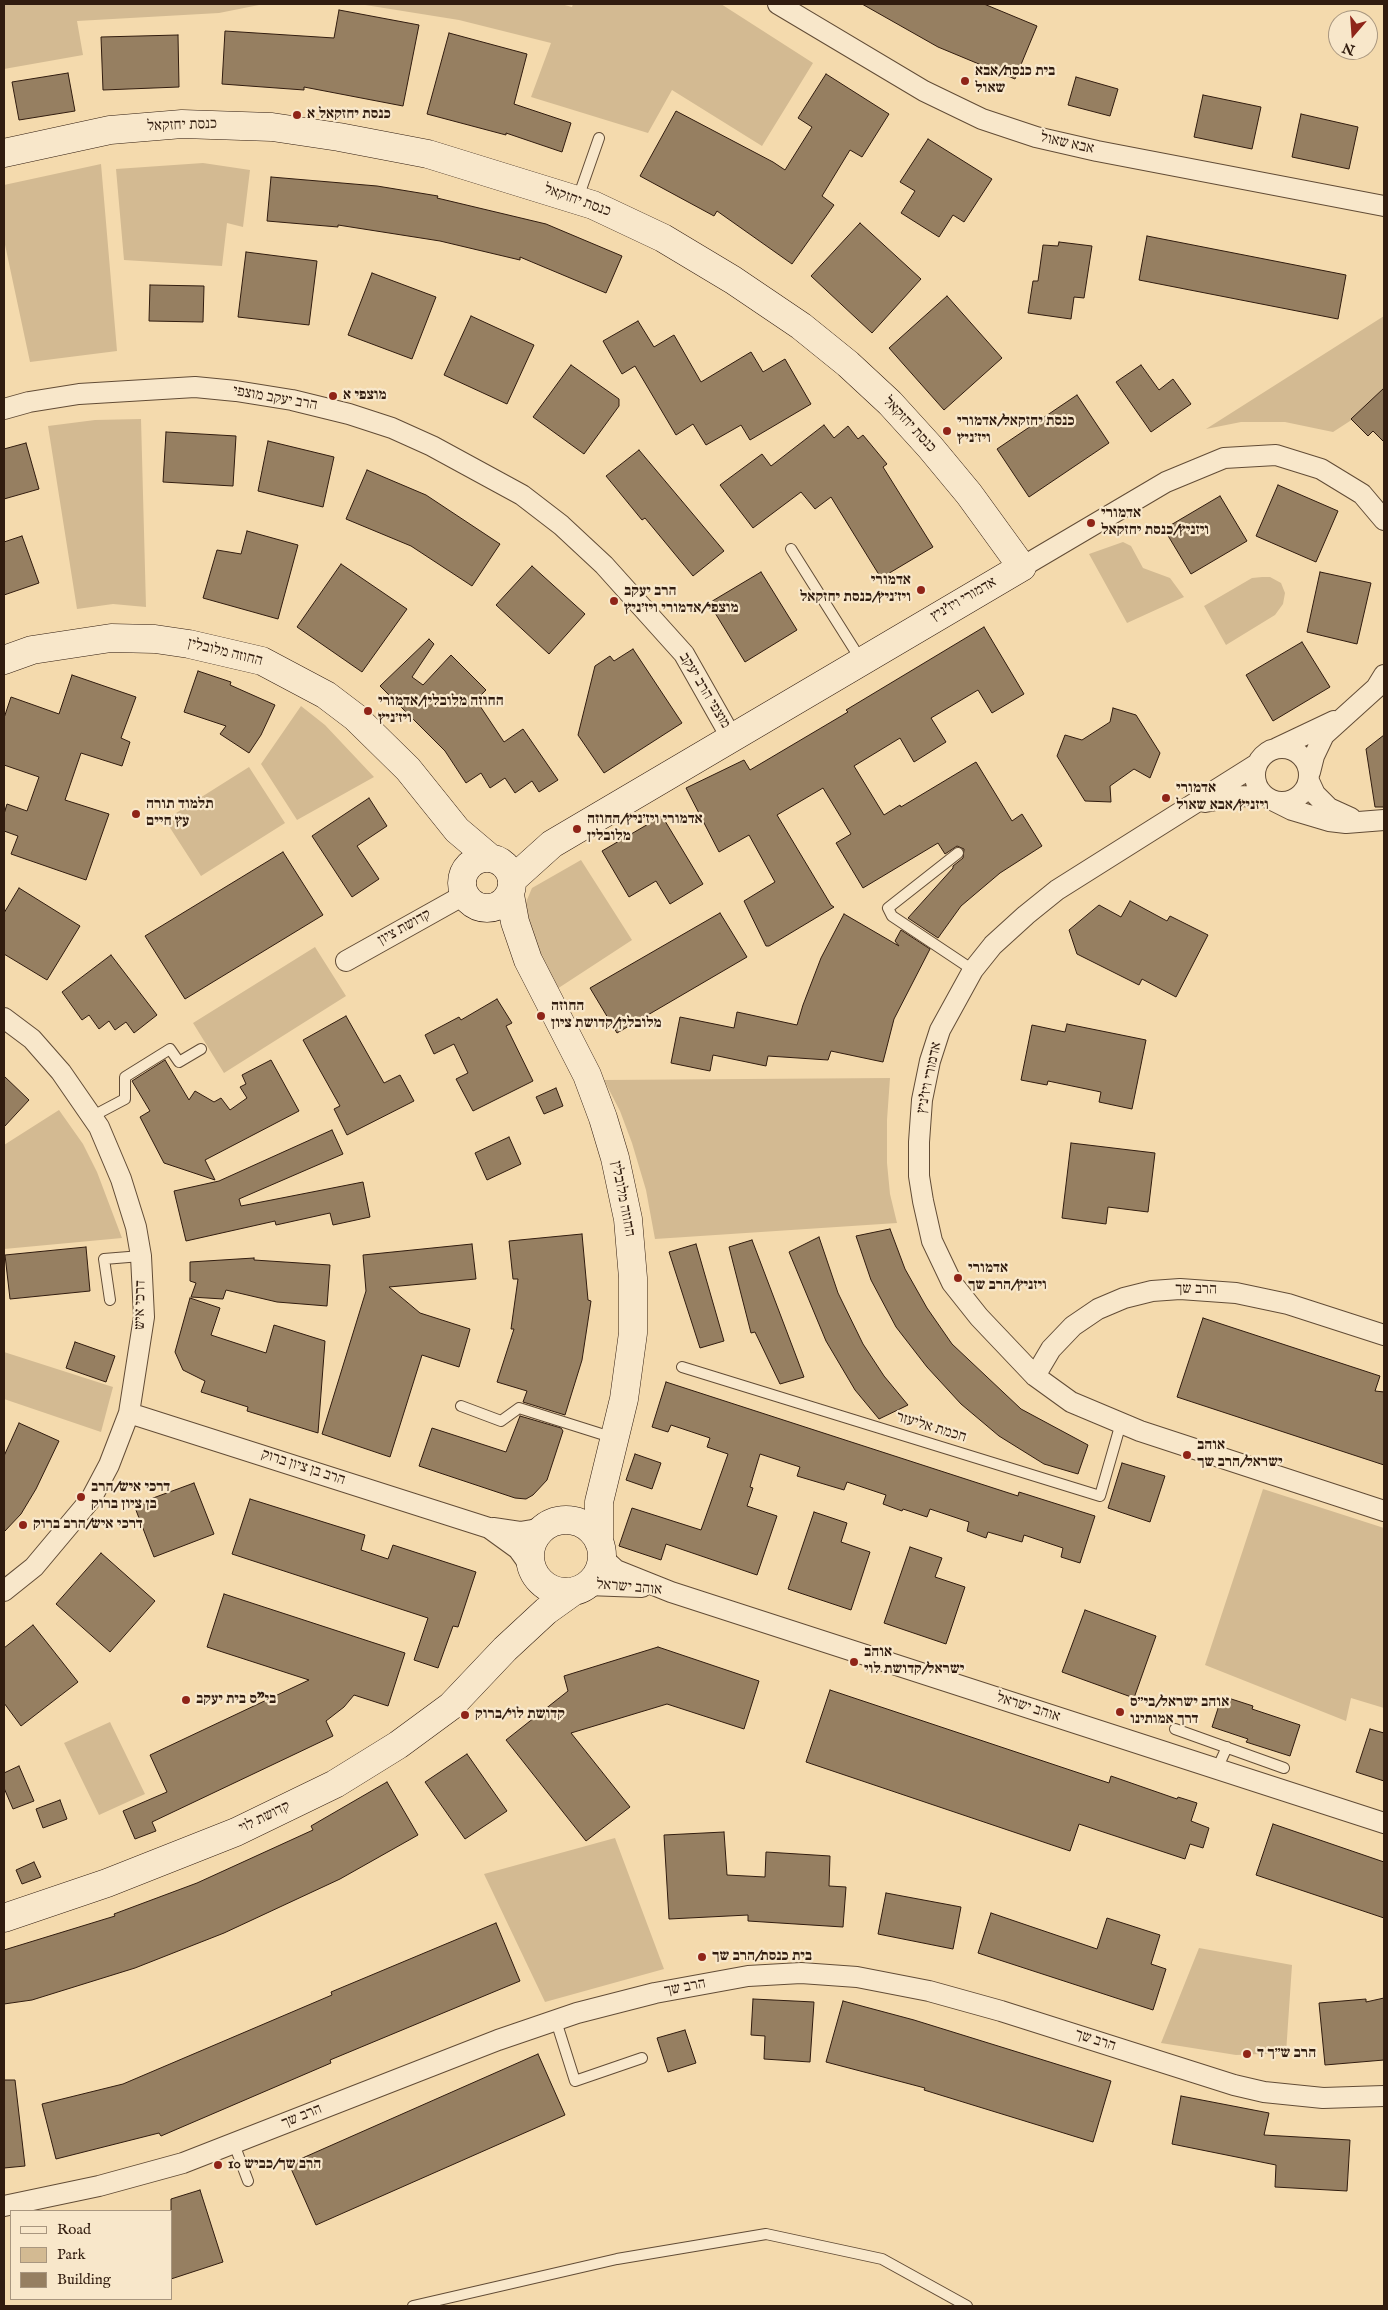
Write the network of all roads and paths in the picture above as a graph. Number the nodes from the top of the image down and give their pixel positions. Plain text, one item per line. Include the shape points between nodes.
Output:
1 (778, 4) edge
2 (599, 138) dead end
3 (4, 153) edge
4 (578, 200) junction
5 (1384, 206) edge
6 (4, 409) edge
7 (551, 517) joint
8 (1384, 520) edge
9 (792, 549) dead end
10 (1022, 567) junction
11 (4, 660) edge
12 (861, 660) junction
13 (1384, 676) edge
14 (1340, 718) junction
15 (731, 737) junction
16 (1277, 748) junction
17 (1257, 764) junction
18 (1309, 776) junction
19 (1270, 799) junction
20 (1196, 804) junction
21 (447, 820) junction
22 (1375, 821) edge
23 (958, 853) dead end
24 (503, 873) junction
25 (471, 891) junction
26 (528, 960) junction
27 (346, 961) dead end
28 (973, 970) junction
29 (4, 1018) edge
30 (201, 1049) dead end
31 (91, 1117) junction
32 (141, 1256) junction
33 (110, 1300) dead end
34 (1384, 1335) edge
35 (682, 1367) dead end
36 (1035, 1376) junction
37 (462, 1406) dead end
38 (129, 1413) junction
39 (1121, 1424) junction
40 (613, 1447) junction
41 (1384, 1511) edge
42 (552, 1523) junction
43 (476, 1524) junction
44 (601, 1550) junction
45 (532, 1570) junction
46 (580, 1588) junction
47 (4, 1591) edge
48 (671, 1592) junction
49 (494, 1661) junction
50 (1175, 1729) dead end
51 (1227, 1747) junction
52 (1284, 1768) dead end
53 (1217, 1769) junction
54 (1384, 1824) edge
55 (4, 1918) edge
56 (556, 2020) junction
57 (642, 2058) dead end
58 (1384, 2096) edge
59 (234, 2144) junction
60 (248, 2181) dead end
61 (4, 2206) edge
62 (413, 2306) edge
63 (967, 2306) edge

1 - 5 street, אבא שאול via 924,91 982,119 1036,137 1097,151
2 - 4 lane
3 - 4 street, כנסת יחזקאל via 119,130 182,124 272,127 428,154
4 - 10 street, כנסת יחזקאל via 663,238 793,321 848,364 930,447
6 - 7 street, הרב יעקב מוצפי via 79,394 153,388 195,387 292,400 392,428 432,446 522,495
7 - 15 street, מוצפי הרב יעקב via 604,565 684,654
8 - 10 street, אדמורי ויז'ניץ via 1362,494 1321,469 1276,455 1224,458 1166,482
9 - 12 lane
10 - 12 street, אדמורי ויז'ניץ
11 - 21 street, החוזה מלובלין via 32,650 111,638 189,644 262,661 326,695 355,717 408,769
12 - 15 street, אדמורי ויז'ניץ
13 - 14 street via 1376,688
14 - 16 street
14 - 18 street via 1324,734
15 - 24 street, אדמורי ויז'ניץ
16 - 17 street
16 - 18 street via 1286,748 1302,756
17 - 19 street via 1256,782
17 - 20 street, אדמורי ויז'ניץ
18 - 19 street via 1306,789 1292,800
18 - 22 street via 1315,794 1329,808 1341,815
19 - 20 street, אדמורי ויז'ניץ via 1237,796
19 - 22 street via 1292,810 1329,821 1346,824
20 - 28 street, אדמורי ויז'ניץ via 1057,890 993,945
21 - 24 street, החוזה מלובלין
21 - 25 street, החוזה מלובלין via 459,846
23 - 28 lane via 888,908 892,916
24 - 25 street via 477,860
24 - 25 street via 499,906
24 - 26 street, החוזה מלובלין
25 - 26 street, החוזה מלובלין
25 - 27 street, קדושת ציון
26 - 40 street, החוזה מלובלין via 587,1075 615,1158 628,1219 633,1333 627,1384
28 - 36 street, אדמורי ויז'ניץ via 940,1030 930,1061 922,1100 919,1142 923,1201 932,1241 952,1283
29 - 31 street, דרכי איש via 32,1040 55,1065
30 - 31 lane via 178,1062 170,1049 125,1077 125,1099
31 - 32 street, דרכי איש via 120,1179 136,1227
32 - 33 lane via 104,1259
32 - 38 street, דרכי איש via 144,1317
34 - 36 street, הרב שך via 1288,1304 1236,1292 1152,1291 1098,1310 1074,1326 1051,1349
35 - 39 lane, חכמת אליעזר via 1100,1496
36 - 39 street via 1071,1402
37 - 40 lane via 501,1421 519,1408
38 - 43 street, הרב בן ציון ברוק
38 - 47 street, דרכי איש via 92,1499 34,1567
39 - 41 street
40 - 42 street, החוזה מלובלין via 594,1484 573,1508
40 - 44 street, החוזה מלובלין via 599,1502
42 - 43 street, הרב בן ציון ברוק via 520,1532
42 - 44 street via 568,1519 587,1526
42 - 45 street via 537,1534 531,1544
43 - 45 street, הרב בן ציון ברוק via 505,1537
44 - 46 street via 598,1573
44 - 48 street, אוהב ישראל via 616,1570
45 - 46 street via 546,1586 555,1590
45 - 49 street, קדושת לוי via 527,1606
46 - 48 street, אוהב ישראל via 628,1585
46 - 49 street, קדושת לוי via 546,1611
48 - 53 street, אוהב ישראל
49 - 55 street, קדושת לוי via 451,1706 398,1746 335,1784 227,1835 107,1883
50 - 51 lane
51 - 52 lane
51 - 53 lane
53 - 54 street, אוהב ישראל
56 - 57 lane via 575,2081
56 - 58 street, הרב שך via 654,1993 748,1976 802,1973 857,1978 929,1991 1001,2011 1264,2092 1323,2098
56 - 59 street, הרב שך via 489,2043
59 - 60 lane
59 - 61 street, הרב שך via 183,2163 99,2186
62 - 63 lane via 618,2259 766,2234 882,2259

